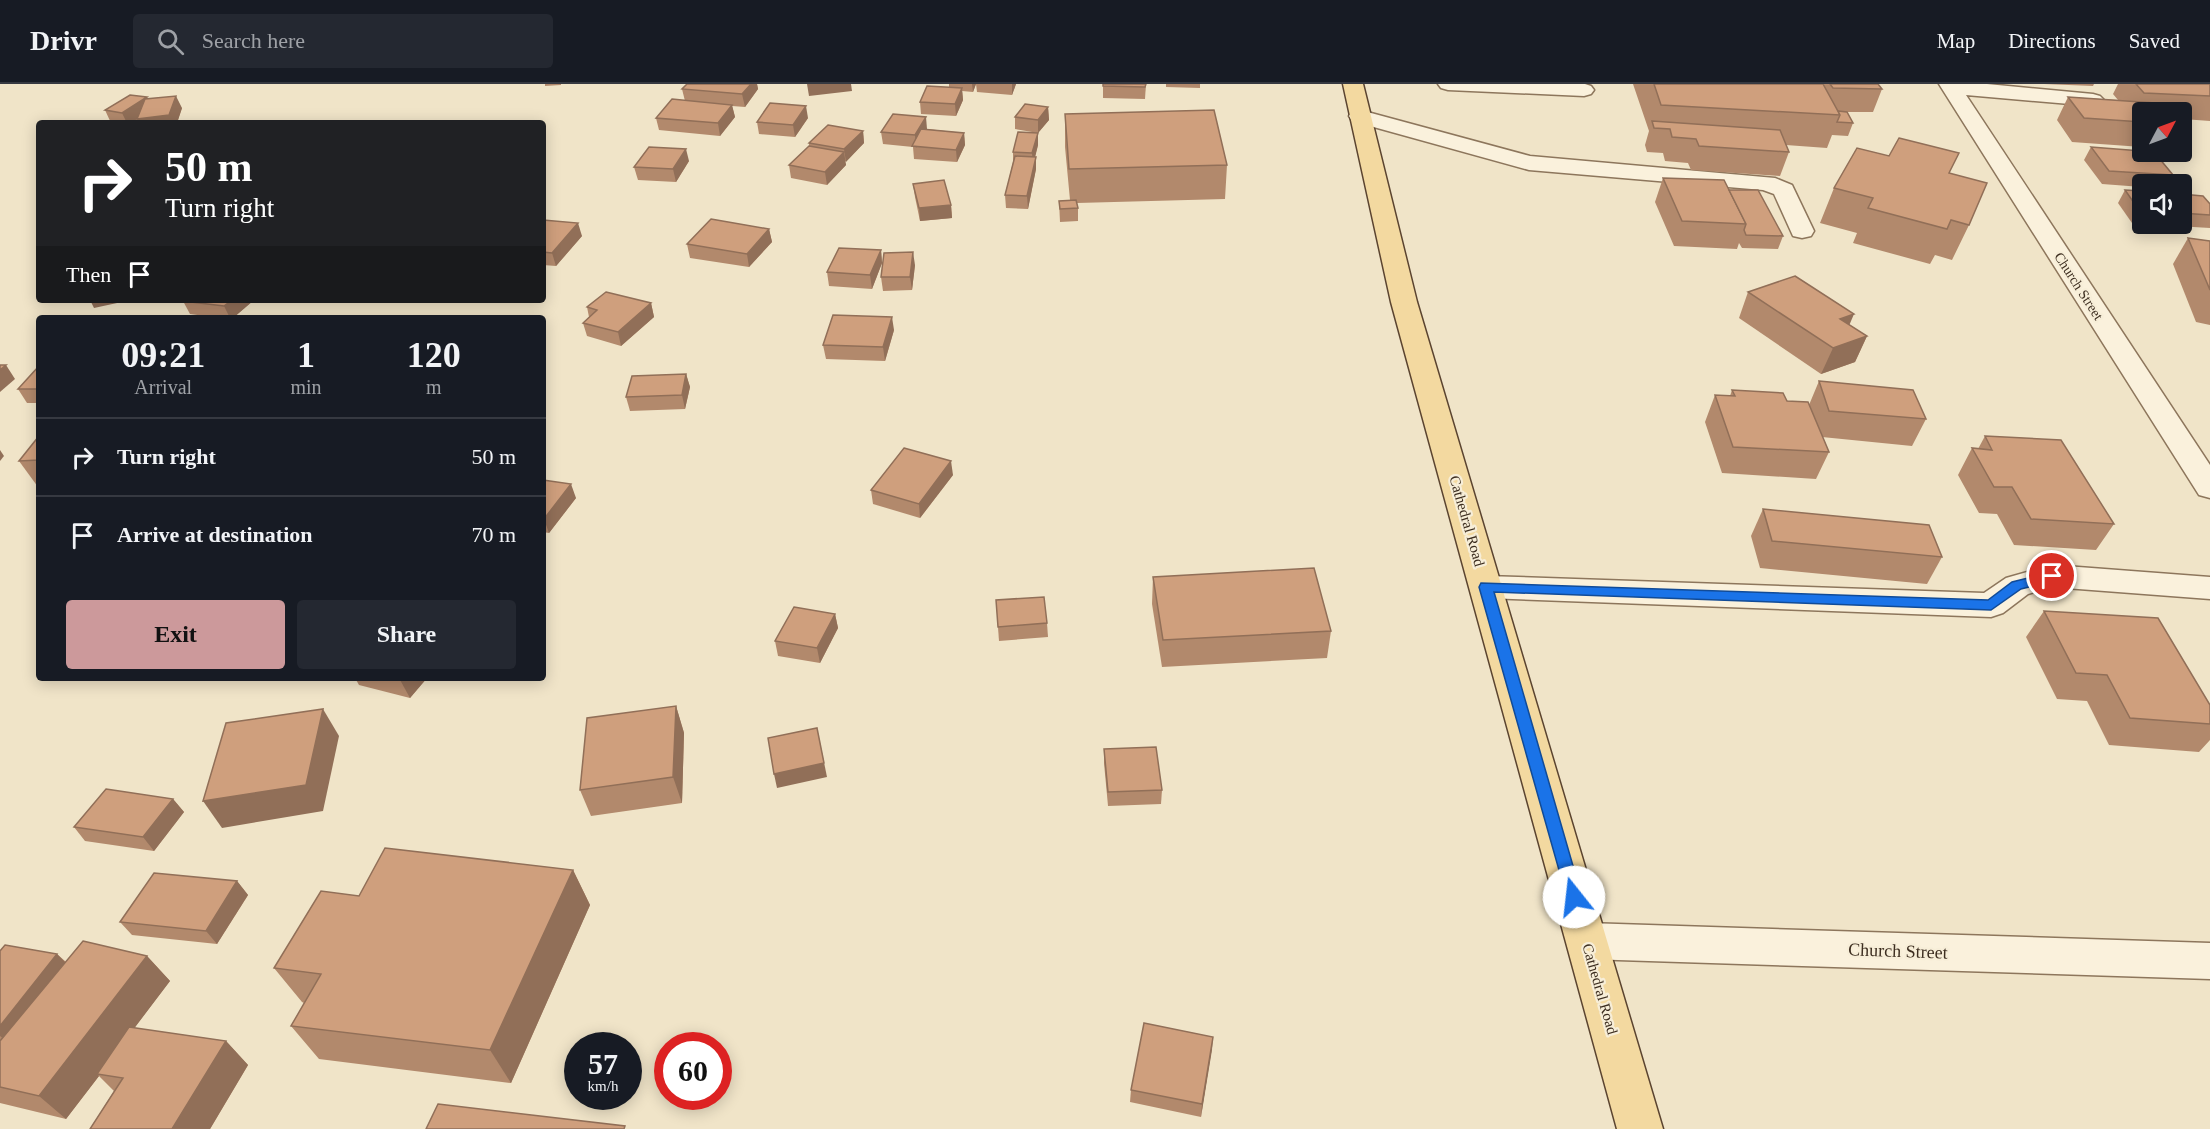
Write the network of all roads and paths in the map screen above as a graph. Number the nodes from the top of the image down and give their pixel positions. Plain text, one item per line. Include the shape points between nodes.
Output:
1 (1353, 84) edge
2 (1448, 84) edge
3 (1950, 86) edge
4 (1584, 90) dead end
5 (2093, 100) edge
6 (1360, 116) junction
7 (1802, 231) dead end
8 (2210, 488) edge
9 (1486, 587) junction
10 (2210, 588) edge
11 (1587, 941) junction
12 (2210, 961) edge
13 (1640, 1129) edge

1 - 6 main road, Cathedral Road
2 - 4 street
3 - 5 street
3 - 8 street, Church Street
6 - 7 street via 1529,163 1767,183 1784,190
6 - 9 main road, Cathedral Road via 1404,302
9 - 10 street via 1991,605 2017,586 2052,576
9 - 11 main road, Cathedral Road
11 - 12 street, Church Street
11 - 13 main road, Cathedral Road

